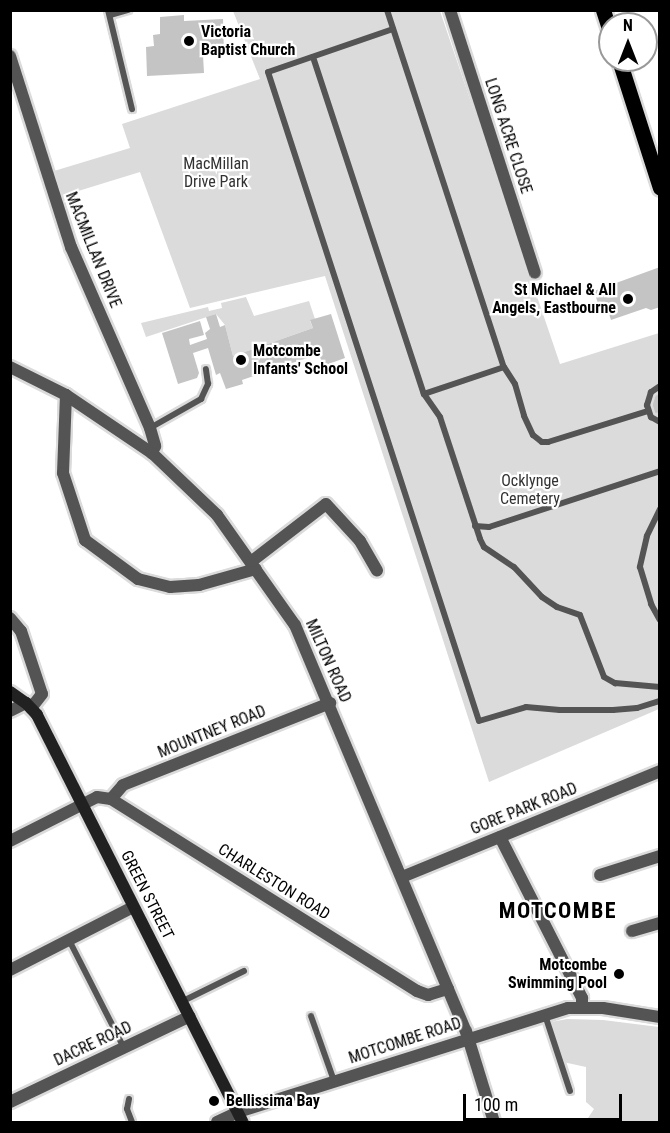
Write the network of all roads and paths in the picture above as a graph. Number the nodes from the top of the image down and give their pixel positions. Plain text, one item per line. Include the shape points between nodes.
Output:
1 (128, 10) edge
2 (387, 10) edge
3 (450, 10) edge
4 (109, 13) edge
5 (393, 29) junction
6 (10, 56) edge
7 (313, 57) junction
8 (623, 72) edge
9 (132, 109) dead end
10 (660, 188) edge
11 (535, 273) dead end
12 (10, 367) edge
13 (504, 367) junction
14 (206, 369) dead end
15 (660, 386) edge
16 (66, 394) junction
17 (424, 394) junction
18 (648, 411) junction
19 (660, 422) edge
20 (150, 428) junction
21 (152, 453) junction
22 (660, 471) edge
23 (660, 509) edge
24 (475, 526) junction
25 (254, 565) junction
26 (377, 571) dead end
27 (10, 618) edge
28 (660, 620) edge
29 (660, 687) edge
30 (10, 692) edge
31 (660, 701) edge
32 (330, 703) junction
33 (29, 705) junction
34 (10, 711) edge
35 (660, 771) edge
36 (111, 800) junction
37 (83, 804) junction
38 (500, 837) junction
39 (10, 842) edge
40 (660, 856) edge
41 (600, 875) dead end
42 (402, 877) junction
43 (133, 907) junction
44 (660, 923) edge
45 (632, 931) dead end
46 (69, 940) junction
47 (10, 970) edge
48 (244, 971) dead end
49 (448, 989) junction
50 (183, 1001) junction
51 (582, 1006) junction
52 (545, 1015) junction
53 (190, 1016) junction
54 (311, 1016) dead end
55 (660, 1017) edge
56 (468, 1037) junction
57 (124, 1048) junction
58 (335, 1082) junction
59 (570, 1091) dead end
60 (129, 1099) dead end
61 (10, 1102) edge
62 (241, 1117) edge
63 (132, 1122) edge
64 (217, 1122) edge
65 (494, 1122) edge

1 - 4 lane
2 - 5 lane
3 - 11 street, LONG ACRE CLOSE
4 - 9 lane
5 - 7 lane
5 - 13 lane
6 - 20 street, MACMILLAN DRIVE via 71,247
7 - 17 lane
7 - 31 lane via 268,72 479,721 526,707 613,710
8 - 10 main road
12 - 16 street, MILTON ROAD
13 - 17 lane
13 - 18 lane via 515,384 533,435 542,442
14 - 20 lane via 208,384 201,399
15 - 18 lane via 648,398
16 - 21 street, MILTON ROAD
16 - 25 street via 63,473 85,540 138,579 170,587 199,585
17 - 24 lane via 440,417
18 - 19 lane
20 - 21 street, MACMILLAN DRIVE
21 - 25 street, MILTON ROAD via 217,515
22 - 24 lane via 489,528
23 - 28 lane via 646,536 640,567
24 - 29 lane via 484,547 514,567 542,597 580,615 604,677 615,683
25 - 26 street via 326,504 360,541
25 - 32 street, MILTON ROAD via 295,624
27 - 33 street via 21,631 42,694
30 - 33 street, GREEN STREET
32 - 36 street, MOUNTNEY ROAD via 123,785
32 - 42 street, MILTON ROAD
33 - 34 street
33 - 37 street, GREEN STREET
35 - 38 street, GORE PARK ROAD
36 - 37 street via 97,798
36 - 49 street, CHARLESTON ROAD via 417,991 428,994
37 - 39 street
37 - 43 street, GREEN STREET
38 - 42 street, GORE PARK ROAD
38 - 51 street via 582,998
40 - 41 street
42 - 49 street, MILTON ROAD
43 - 46 street
43 - 50 street, GREEN STREET
44 - 45 street
46 - 47 street
46 - 57 lane
48 - 50 lane
49 - 56 street, MILTON ROAD
50 - 53 street, GREEN STREET
51 - 52 street, MOTCOMBE ROAD
51 - 55 street
52 - 56 street, MOTCOMBE ROAD
52 - 59 lane
53 - 57 street, DACRE ROAD
53 - 62 street, GREEN STREET
54 - 58 lane
56 - 58 street, MOTCOMBE ROAD
56 - 65 street, MILTON ROAD
57 - 61 street, DACRE ROAD
58 - 62 street, MOTCOMBE ROAD
60 - 63 lane via 127,1109
62 - 64 street, MOTCOMBE ROAD

